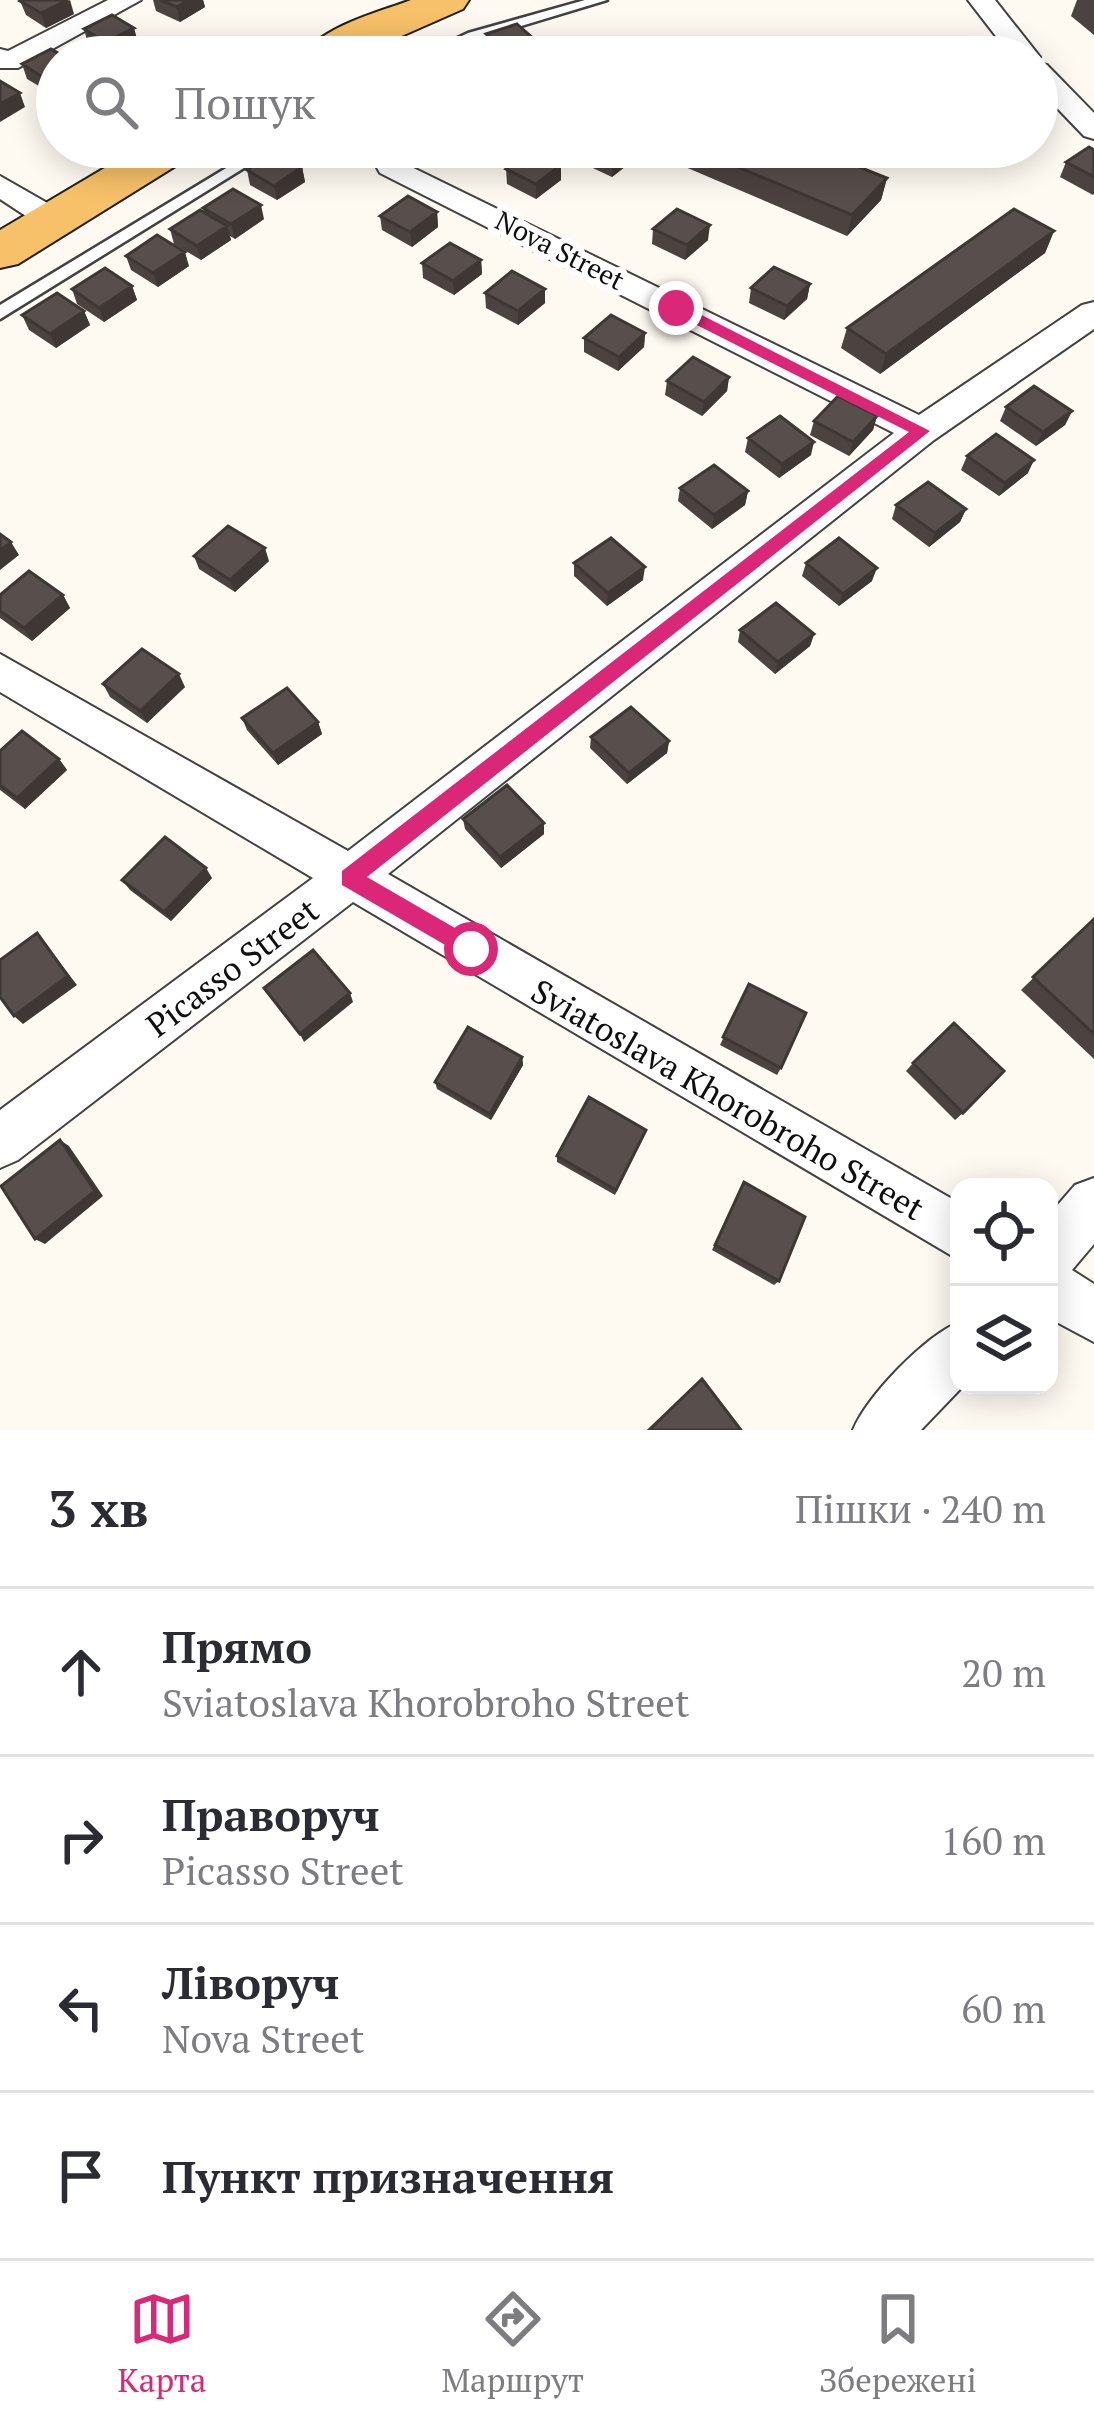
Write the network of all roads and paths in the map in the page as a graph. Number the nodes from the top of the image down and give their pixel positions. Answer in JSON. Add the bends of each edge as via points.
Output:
{"nodes":[{"id":1,"x":128,"y":0,"type":"edge"},
{"id":2,"x":600,"y":0,"type":"edge"},
{"id":3,"x":980,"y":0,"type":"edge"},
{"id":4,"x":440,"y":3,"type":"edge"},
{"id":5,"x":58,"y":36,"type":"edge"},
{"id":6,"x":358,"y":36,"type":"edge"},
{"id":7,"x":473,"y":36,"type":"edge"},
{"id":8,"x":1009,"y":36,"type":"edge"},
{"id":9,"x":36,"y":48,"type":"edge"},
{"id":10,"x":0,"y":57,"type":"edge"},
{"id":11,"x":1058,"y":92,"type":"edge"},
{"id":12,"x":1094,"y":130,"type":"edge"},
{"id":13,"x":138,"y":168,"type":"edge"},
{"id":14,"x":237,"y":168,"type":"edge"},
{"id":15,"x":395,"y":168,"type":"edge"},
{"id":16,"x":0,"y":185,"type":"edge"},
{"id":17,"x":52,"y":219,"type":"junction"},
{"id":18,"x":0,"y":252,"type":"edge"},
{"id":19,"x":0,"y":313,"type":"edge"},
{"id":20,"x":1094,"y":313,"type":"edge"},
{"id":21,"x":921,"y":431,"type":"junction"},
{"id":22,"x":0,"y":671,"type":"edge"},
{"id":23,"x":349,"y":878,"type":"junction"},
{"id":24,"x":0,"y":1142,"type":"edge"},
{"id":25,"x":1094,"y":1204,"type":"edge"},
{"id":26,"x":950,"y":1228,"type":"edge"},
{"id":27,"x":1058,"y":1245,"type":"edge"},
{"id":28,"x":1058,"y":1293,"type":"edge"},
{"id":29,"x":1094,"y":1315,"type":"edge"},
{"id":30,"x":950,"y":1359,"type":"edge"},
{"id":31,"x":882,"y":1430,"type":"edge"}],
"edges":[{"from":1,"to":5,"type":"street"},
{"from":2,"to":7,"type":"lane"},
{"from":3,"to":8,"type":"street"},
{"from":4,"to":6,"type":"main road"},
{"from":9,"to":10,"type":"street","via":[[8,62]]},
{"from":11,"to":12,"type":"street"},
{"from":13,"to":17,"type":"main road"},
{"from":14,"to":19,"type":"lane"},
{"from":15,"to":21,"type":"street","name":"Nova Street"},
{"from":16,"to":17,"type":"street"},
{"from":17,"to":18,"type":"main road"},
{"from":20,"to":21,"type":"street","name":"Picasso Street"},
{"from":21,"to":23,"type":"street","name":"Picasso Street"},
{"from":22,"to":23,"type":"street","name":"Sviatoslava Khorobroho Street"},
{"from":23,"to":24,"type":"street","name":"Picasso Street"},
{"from":23,"to":26,"type":"street","name":"Sviatoslava Khorobroho Street"},
{"from":25,"to":27,"type":"street"},
{"from":28,"to":29,"type":"street"},
{"from":30,"to":31,"type":"street"}]}
